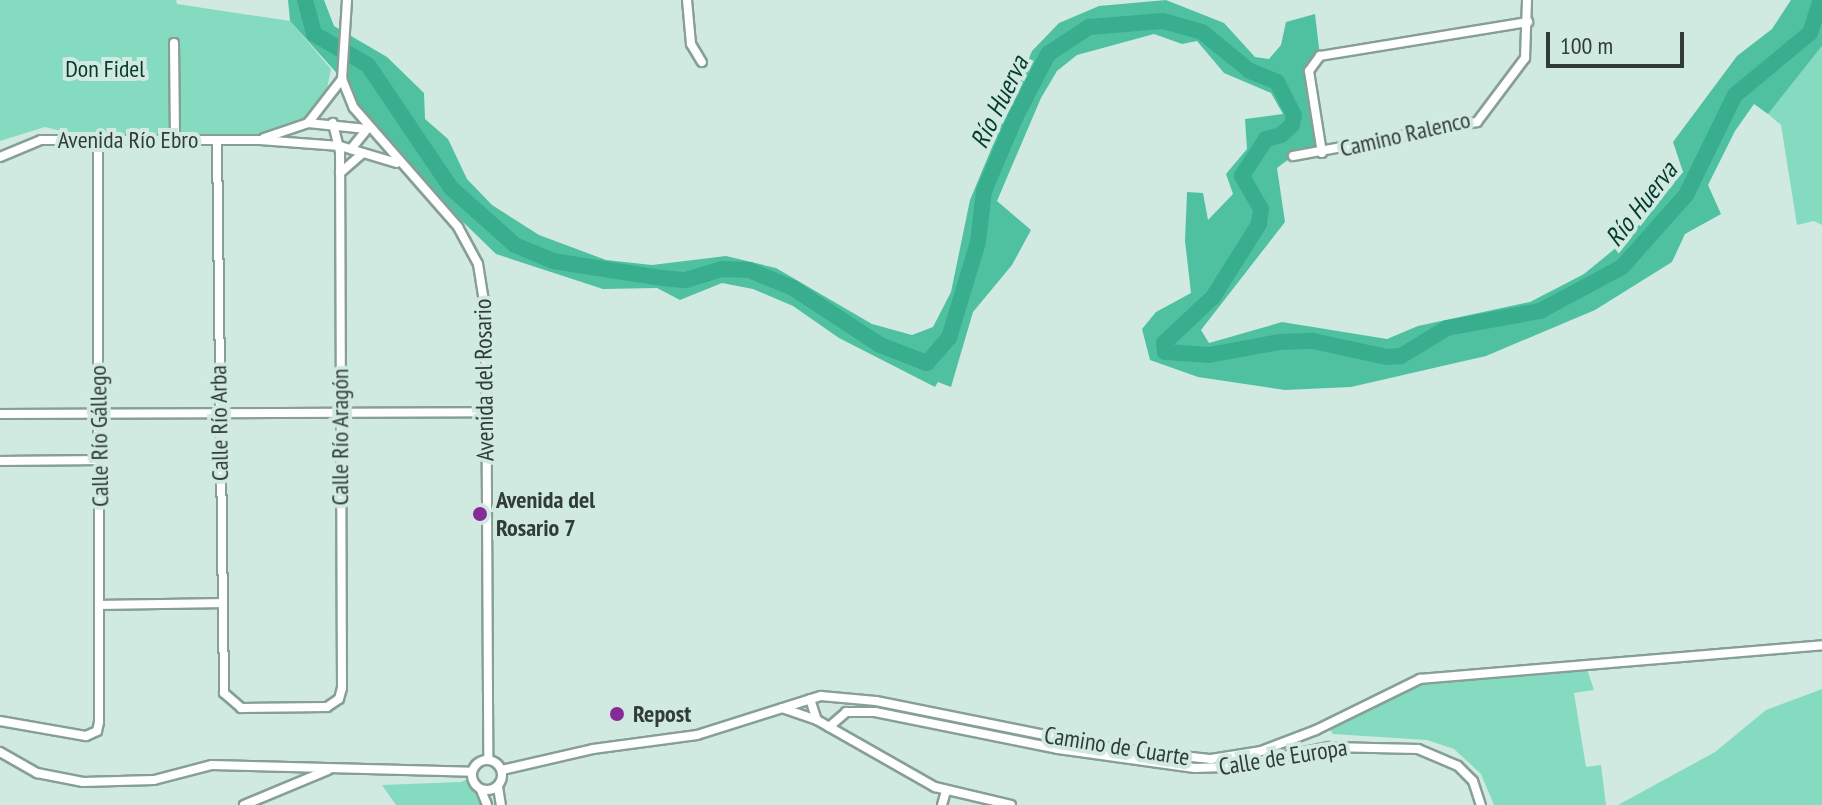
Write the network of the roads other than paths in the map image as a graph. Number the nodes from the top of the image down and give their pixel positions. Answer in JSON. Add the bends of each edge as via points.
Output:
{"nodes":[{"id":1,"x":347,"y":0,"type":"edge"},
{"id":2,"x":687,"y":0,"type":"edge"},
{"id":3,"x":1527,"y":0,"type":"edge"},
{"id":4,"x":1528,"y":22,"type":"junction"},
{"id":5,"x":174,"y":43,"type":"dead end"},
{"id":6,"x":702,"y":62,"type":"dead end"},
{"id":7,"x":342,"y":79,"type":"junction"},
{"id":8,"x":308,"y":123,"type":"junction"},
{"id":9,"x":333,"y":123,"type":"junction"},
{"id":10,"x":367,"y":129,"type":"junction"},
{"id":11,"x":98,"y":140,"type":"junction"},
{"id":12,"x":260,"y":140,"type":"junction"},
{"id":13,"x":175,"y":141,"type":"junction"},
{"id":14,"x":217,"y":141,"type":"junction"},
{"id":15,"x":340,"y":146,"type":"junction"},
{"id":16,"x":351,"y":149,"type":"junction"},
{"id":17,"x":363,"y":153,"type":"junction"},
{"id":18,"x":1322,"y":153,"type":"junction"},
{"id":19,"x":1293,"y":156,"type":"dead end"},
{"id":20,"x":0,"y":157,"type":"edge"},
{"id":21,"x":397,"y":164,"type":"junction"},
{"id":22,"x":340,"y":173,"type":"junction"},
{"id":23,"x":485,"y":412,"type":"junction"},
{"id":24,"x":98,"y":413,"type":"junction"},
{"id":25,"x":0,"y":414,"type":"edge"},
{"id":26,"x":340,"y":414,"type":"junction"},
{"id":27,"x":218,"y":415,"type":"junction"},
{"id":28,"x":100,"y":460,"type":"junction"},
{"id":29,"x":0,"y":461,"type":"edge"},
{"id":30,"x":223,"y":603,"type":"junction"},
{"id":31,"x":100,"y":605,"type":"junction"},
{"id":32,"x":1822,"y":645,"type":"edge"},
{"id":33,"x":805,"y":700,"type":"junction"},
{"id":34,"x":230,"y":703,"type":"joint"},
{"id":35,"x":781,"y":708,"type":"junction"},
{"id":36,"x":805,"y":716,"type":"junction"},
{"id":37,"x":817,"y":720,"type":"junction"},
{"id":38,"x":0,"y":721,"type":"edge"},
{"id":39,"x":829,"y":727,"type":"junction"},
{"id":40,"x":0,"y":752,"type":"edge"},
{"id":41,"x":488,"y":760,"type":"junction"},
{"id":42,"x":332,"y":768,"type":"junction"},
{"id":43,"x":285,"y":769,"type":"junction"},
{"id":44,"x":502,"y":770,"type":"junction"},
{"id":45,"x":472,"y":772,"type":"junction"},
{"id":46,"x":498,"y":787,"type":"junction"},
{"id":47,"x":288,"y":788,"type":"junction"},
{"id":48,"x":481,"y":790,"type":"junction"},
{"id":49,"x":946,"y":791,"type":"junction"},
{"id":50,"x":244,"y":805,"type":"edge"},
{"id":51,"x":487,"y":805,"type":"edge"},
{"id":52,"x":501,"y":805,"type":"edge"},
{"id":53,"x":942,"y":805,"type":"edge"},
{"id":54,"x":1011,"y":805,"type":"edge"},
{"id":55,"x":1481,"y":805,"type":"edge"}],
"edges":[{"from":1,"to":7,"type":"street","name":"Avenida del Rosario"},
{"from":2,"to":6,"type":"street","via":[[691,44]]},
{"from":3,"to":4,"type":"street","name":"Camino Ralenco"},
{"from":4,"to":18,"type":"street","name":"Camino Ralenco","via":[[1525,58],[1477,122]]},
{"from":4,"to":18,"type":"street","via":[[1320,56],[1309,71]]},
{"from":5,"to":13,"type":"street"},
{"from":7,"to":8,"type":"street"},
{"from":7,"to":10,"type":"street","name":"Avenida del Rosario"},
{"from":8,"to":9,"type":"street","name":"Avenida Río Ebro"},
{"from":8,"to":12,"type":"street","name":"Avenida Río Ebro"},
{"from":9,"to":10,"type":"street","name":"Avenida Río Ebro"},
{"from":9,"to":15,"type":"street","name":"Calle Río Aragón"},
{"from":10,"to":16,"type":"street"},
{"from":10,"to":21,"type":"street","name":"Avenida del Rosario"},
{"from":11,"to":13,"type":"street","name":"Avenida Río Ebro"},
{"from":11,"to":20,"type":"street","name":"Avenida Río Ebro","via":[[41,140]]},
{"from":11,"to":24,"type":"street","name":"Calle Río Gállego"},
{"from":12,"to":14,"type":"street","name":"Avenida Río Ebro"},
{"from":12,"to":15,"type":"street","name":"Avenida Río Ebro"},
{"from":13,"to":14,"type":"street","name":"Avenida Río Ebro"},
{"from":14,"to":27,"type":"street","name":"Calle Río Arba"},
{"from":15,"to":16,"type":"street","name":"Avenida Río Ebro"},
{"from":15,"to":22,"type":"street","name":"Calle Río Aragón"},
{"from":16,"to":17,"type":"street","name":"Avenida Río Ebro"},
{"from":17,"to":21,"type":"street","name":"Avenida Río Ebro"},
{"from":17,"to":22,"type":"street"},
{"from":18,"to":19,"type":"street","name":"Camino Ralenco"},
{"from":21,"to":23,"type":"street","name":"Avenida del Rosario","via":[[458,227],[478,264],[486,314]]},
{"from":22,"to":26,"type":"street","name":"Calle Río Aragón"},
{"from":23,"to":26,"type":"street"},
{"from":23,"to":41,"type":"street","name":"Avenida del Rosario"},
{"from":24,"to":25,"type":"street"},
{"from":24,"to":27,"type":"street"},
{"from":24,"to":28,"type":"street","name":"Calle Río Gállego"},
{"from":26,"to":27,"type":"street"},
{"from":26,"to":34,"type":"street","name":"Calle Río Aragón","via":[[339,699],[327,707]]},
{"from":27,"to":30,"type":"street","name":"Calle Río Arba"},
{"from":28,"to":29,"type":"street"},
{"from":28,"to":31,"type":"street","name":"Calle Río Gállego"},
{"from":30,"to":31,"type":"street"},
{"from":30,"to":34,"type":"street","name":"Calle Río Arba","via":[[224,690]]},
{"from":31,"to":38,"type":"street","name":"Calle Río Gállego","via":[[97,731],[86,736]]},
{"from":32,"to":33,"type":"street","name":"Camino de Cuarte","via":[[1420,679],[1261,751],[1211,759],[1109,748],[876,701]]},
{"from":33,"to":35,"type":"street","name":"Camino de Cuarte"},
{"from":33,"to":36,"type":"street"},
{"from":33,"to":37,"type":"street"},
{"from":35,"to":36,"type":"street"},
{"from":35,"to":44,"type":"street","name":"Camino de Cuarte","via":[[697,735],[593,749]]},
{"from":36,"to":37,"type":"street"},
{"from":37,"to":39,"type":"street"},
{"from":39,"to":49,"type":"street"},
{"from":39,"to":55,"type":"street","name":"Calle de Europa","via":[[846,712],[875,712],[1073,751],[1195,768],[1232,767],[1329,747],[1418,749],[1458,766],[1473,781]]},
{"from":40,"to":43,"type":"street","via":[[37,773],[83,782],[154,780],[212,765]]},
{"from":41,"to":44,"type":"street"},
{"from":41,"to":45,"type":"street"},
{"from":42,"to":43,"type":"street"},
{"from":42,"to":45,"type":"street"},
{"from":42,"to":47,"type":"street"},
{"from":43,"to":47,"type":"street"},
{"from":44,"to":46,"type":"street"},
{"from":45,"to":48,"type":"street"},
{"from":46,"to":48,"type":"street"},
{"from":46,"to":52,"type":"street"},
{"from":47,"to":50,"type":"street"},
{"from":48,"to":51,"type":"street"},
{"from":49,"to":53,"type":"street"},
{"from":49,"to":54,"type":"street"}]}
